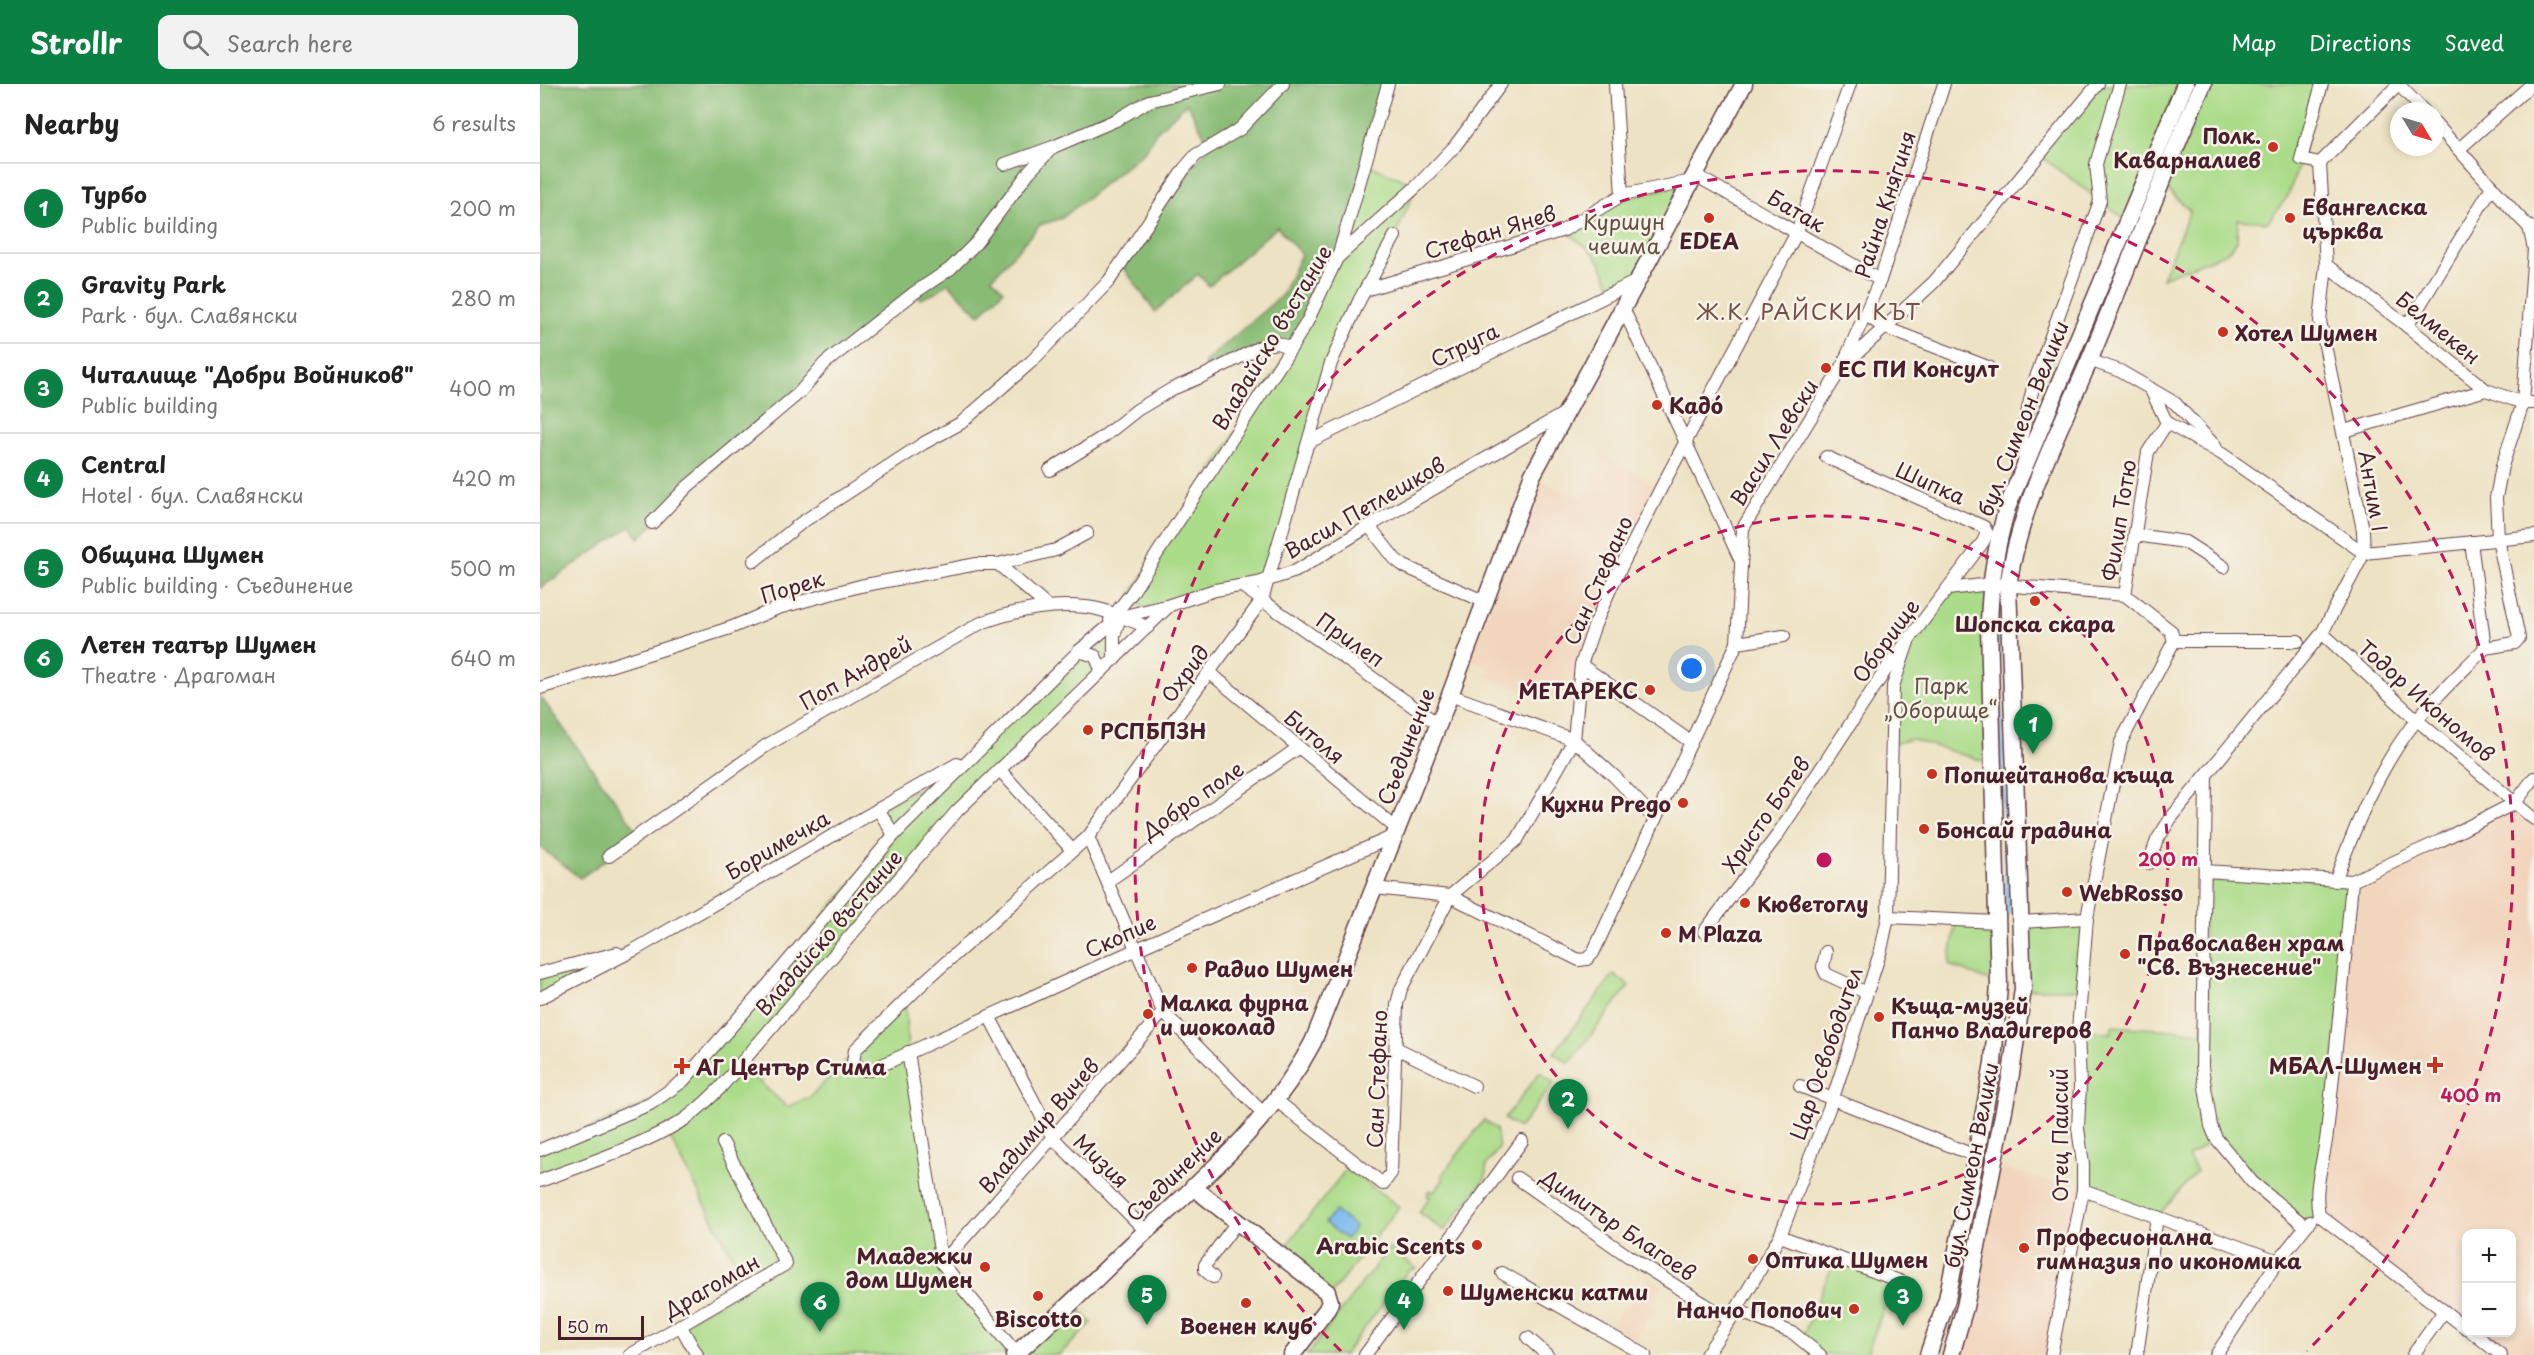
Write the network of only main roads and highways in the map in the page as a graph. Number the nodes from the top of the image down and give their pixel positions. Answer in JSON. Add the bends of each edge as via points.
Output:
{"nodes":[{"id":1,"x":1744,"y":84,"type":"edge"},
{"id":2,"x":2185,"y":84,"type":"edge"},
{"id":3,"x":2203,"y":84,"type":"edge"},
{"id":4,"x":1193,"y":1188,"type":"junction"},
{"id":5,"x":1015,"y":1354,"type":"edge"},
{"id":6,"x":1292,"y":1355,"type":"edge"},
{"id":7,"x":1928,"y":1355,"type":"edge"},
{"id":8,"x":1951,"y":1355,"type":"edge"}],
"edges":[{"from":1,"to":4,"type":"main road","name":"Съединение","via":[[1532,476],[1313,1042],[1277,1101]]},
{"from":2,"to":7,"type":"main road","name":"бул. Симеон Велики","via":[[2007,508],[1997,544],[1990,584],[1989,627],[1999,985],[1993,1063],[1947,1299]]},
{"from":3,"to":8,"type":"main road","name":"бул. Симеон Велики","via":[[2048,454],[2014,550],[2008,586],[2023,989],[2011,1074],[1965,1307]]},
{"from":4,"to":5,"type":"main road","name":"Съединение"},
{"from":4,"to":6,"type":"main road","via":[[1323,1288],[1329,1297],[1327,1309]]}]}
